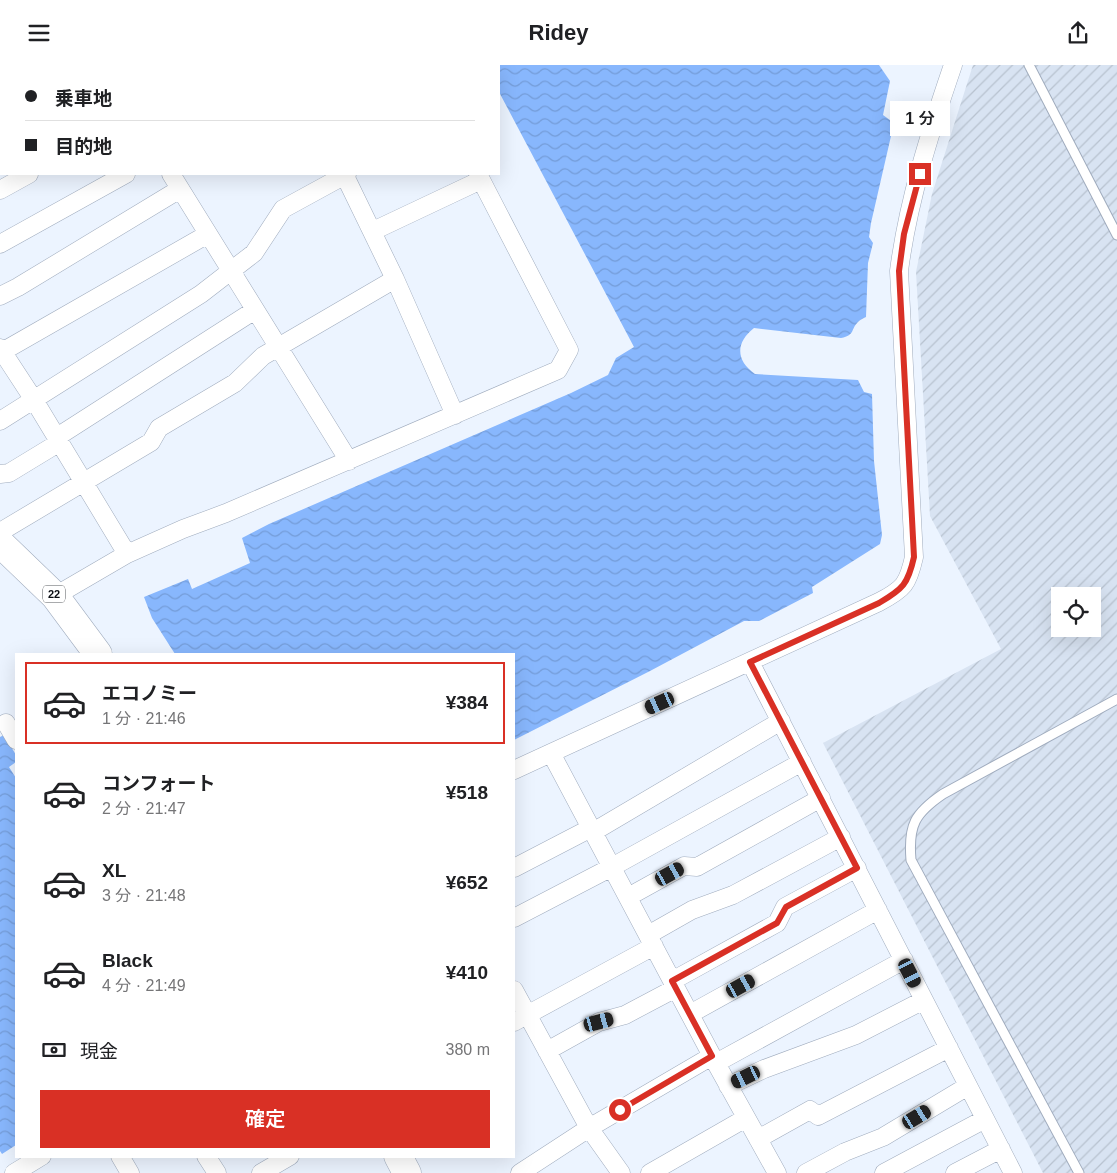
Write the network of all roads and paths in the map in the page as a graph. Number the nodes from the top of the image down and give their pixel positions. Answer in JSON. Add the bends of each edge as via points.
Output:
{"nodes":[{"id":1,"x":953,"y":65,"type":"edge"},
{"id":2,"x":1029,"y":65,"type":"edge"},
{"id":3,"x":27,"y":175,"type":"edge"},
{"id":4,"x":124,"y":175,"type":"edge"},
{"id":5,"x":172,"y":175,"type":"edge"},
{"id":6,"x":343,"y":175,"type":"edge"},
{"id":7,"x":345,"y":175,"type":"edge"},
{"id":8,"x":479,"y":177,"type":"edge"},
{"id":9,"x":180,"y":189,"type":"junction"},
{"id":10,"x":0,"y":190,"type":"edge"},
{"id":11,"x":373,"y":231,"type":"junction"},
{"id":12,"x":208,"y":234,"type":"junction"},
{"id":13,"x":1117,"y":235,"type":"edge"},
{"id":14,"x":0,"y":244,"type":"edge"},
{"id":15,"x":231,"y":271,"type":"junction"},
{"id":16,"x":396,"y":279,"type":"junction"},
{"id":17,"x":0,"y":297,"type":"edge"},
{"id":18,"x":255,"y":310,"type":"junction"},
{"id":19,"x":278,"y":347,"type":"junction"},
{"id":20,"x":1,"y":351,"type":"edge"},
{"id":21,"x":34,"y":400,"type":"junction"},
{"id":22,"x":455,"y":415,"type":"junction"},
{"id":23,"x":0,"y":421,"type":"edge"},
{"id":24,"x":58,"y":439,"type":"junction"},
{"id":25,"x":349,"y":461,"type":"junction"},
{"id":26,"x":0,"y":474,"type":"edge"},
{"id":27,"x":84,"y":482,"type":"junction"},
{"id":28,"x":0,"y":532,"type":"edge"},
{"id":29,"x":0,"y":543,"type":"edge"},
{"id":30,"x":127,"y":554,"type":"junction"},
{"id":31,"x":56,"y":596,"type":"junction"},
{"id":32,"x":97,"y":653,"type":"edge"},
{"id":33,"x":750,"y":662,"type":"junction"},
{"id":34,"x":1117,"y":699,"type":"edge"},
{"id":35,"x":781,"y":721,"type":"junction"},
{"id":36,"x":7,"y":723,"type":"edge"},
{"id":37,"x":15,"y":738,"type":"edge"},
{"id":38,"x":552,"y":753,"type":"junction"},
{"id":39,"x":802,"y":762,"type":"junction"},
{"id":40,"x":515,"y":770,"type":"edge"},
{"id":41,"x":821,"y":798,"type":"junction"},
{"id":42,"x":592,"y":830,"type":"junction"},
{"id":43,"x":841,"y":837,"type":"junction"},
{"id":44,"x":612,"y":867,"type":"junction"},
{"id":45,"x":515,"y":868,"type":"edge"},
{"id":46,"x":857,"y":868,"type":"junction"},
{"id":47,"x":628,"y":897,"type":"junction"},
{"id":48,"x":878,"y":910,"type":"junction"},
{"id":49,"x":515,"y":917,"type":"edge"},
{"id":50,"x":651,"y":940,"type":"junction"},
{"id":51,"x":904,"y":960,"type":"junction"},
{"id":52,"x":674,"y":985,"type":"junction"},
{"id":53,"x":515,"y":995,"type":"edge"},
{"id":54,"x":924,"y":1000,"type":"junction"},
{"id":55,"x":690,"y":1014,"type":"junction"},
{"id":56,"x":520,"y":1018,"type":"edge"},
{"id":57,"x":949,"y":1048,"type":"junction"},
{"id":58,"x":547,"y":1051,"type":"junction"},
{"id":59,"x":714,"y":1059,"type":"junction"},
{"id":60,"x":728,"y":1086,"type":"junction"},
{"id":61,"x":968,"y":1086,"type":"junction"},
{"id":62,"x":746,"y":1118,"type":"junction"},
{"id":63,"x":985,"y":1119,"type":"junction"},
{"id":64,"x":589,"y":1128,"type":"junction"},
{"id":65,"x":758,"y":1139,"type":"junction"},
{"id":66,"x":1001,"y":1149,"type":"junction"},
{"id":67,"x":39,"y":1158,"type":"edge"},
{"id":68,"x":121,"y":1158,"type":"edge"},
{"id":69,"x":207,"y":1158,"type":"edge"},
{"id":70,"x":286,"y":1158,"type":"edge"},
{"id":71,"x":399,"y":1158,"type":"edge"},
{"id":72,"x":776,"y":1172,"type":"edge"},
{"id":73,"x":14,"y":1173,"type":"edge"},
{"id":74,"x":130,"y":1173,"type":"edge"},
{"id":75,"x":217,"y":1173,"type":"edge"},
{"id":76,"x":260,"y":1173,"type":"edge"},
{"id":77,"x":407,"y":1173,"type":"edge"},
{"id":78,"x":520,"y":1173,"type":"edge"},
{"id":79,"x":621,"y":1173,"type":"edge"},
{"id":80,"x":650,"y":1173,"type":"edge"},
{"id":81,"x":806,"y":1173,"type":"edge"},
{"id":82,"x":884,"y":1173,"type":"edge"},
{"id":83,"x":955,"y":1173,"type":"edge"},
{"id":84,"x":1013,"y":1173,"type":"edge"},
{"id":85,"x":1079,"y":1173,"type":"edge"}],
"edges":[{"from":1,"to":33,"type":"street","via":[[910,209],[899,271],[914,557],[910,577],[898,593]]},
{"from":2,"to":13,"type":"lane"},
{"from":3,"to":10,"type":"street"},
{"from":4,"to":14,"type":"street"},
{"from":5,"to":9,"type":"street"},
{"from":6,"to":15,"type":"street","via":[[283,209],[254,253]]},
{"from":7,"to":11,"type":"street"},
{"from":8,"to":11,"type":"street"},
{"from":8,"to":22,"type":"street","via":[[568,349],[558,370]]},
{"from":9,"to":12,"type":"street"},
{"from":9,"to":17,"type":"street"},
{"from":11,"to":16,"type":"street"},
{"from":12,"to":15,"type":"street"},
{"from":12,"to":20,"type":"street"},
{"from":15,"to":18,"type":"street"},
{"from":15,"to":21,"type":"street","via":[[201,294]]},
{"from":16,"to":19,"type":"street"},
{"from":16,"to":22,"type":"street"},
{"from":18,"to":19,"type":"street"},
{"from":18,"to":24,"type":"street"},
{"from":19,"to":25,"type":"street"},
{"from":19,"to":27,"type":"street","via":[[263,356],[236,383],[159,428],[151,442]]},
{"from":20,"to":21,"type":"street"},
{"from":21,"to":23,"type":"street"},
{"from":21,"to":24,"type":"street"},
{"from":22,"to":25,"type":"street"},
{"from":24,"to":26,"type":"street","via":[[9,473]]},
{"from":24,"to":27,"type":"street"},
{"from":25,"to":30,"type":"street"},
{"from":27,"to":28,"type":"street"},
{"from":27,"to":30,"type":"street"},
{"from":29,"to":31,"type":"main road","number":"22"},
{"from":30,"to":31,"type":"street"},
{"from":31,"to":32,"type":"main road","number":"22"},
{"from":33,"to":35,"type":"street"},
{"from":33,"to":38,"type":"street"},
{"from":34,"to":85,"type":"lane","via":[[926,805],[915,821],[910,842],[911,860]]},
{"from":35,"to":39,"type":"street"},
{"from":35,"to":42,"type":"street"},
{"from":36,"to":37,"type":"street"},
{"from":38,"to":40,"type":"street"},
{"from":38,"to":42,"type":"street"},
{"from":39,"to":41,"type":"street"},
{"from":39,"to":44,"type":"street"},
{"from":41,"to":43,"type":"street"},
{"from":41,"to":47,"type":"street","via":[[697,867],[684,866]]},
{"from":42,"to":44,"type":"street"},
{"from":42,"to":45,"type":"street"},
{"from":43,"to":46,"type":"street"},
{"from":43,"to":50,"type":"street","via":[[733,895],[692,910]]},
{"from":44,"to":47,"type":"street"},
{"from":44,"to":49,"type":"street"},
{"from":46,"to":48,"type":"street"},
{"from":46,"to":52,"type":"street","via":[[786,907],[777,923]]},
{"from":47,"to":50,"type":"street"},
{"from":48,"to":51,"type":"street"},
{"from":48,"to":55,"type":"street"},
{"from":50,"to":52,"type":"street"},
{"from":50,"to":56,"type":"street"},
{"from":51,"to":54,"type":"street"},
{"from":51,"to":59,"type":"street"},
{"from":52,"to":55,"type":"street"},
{"from":52,"to":58,"type":"street","via":[[625,1015],[599,1022]]},
{"from":53,"to":56,"type":"street"},
{"from":54,"to":57,"type":"street"},
{"from":54,"to":60,"type":"street","via":[[856,1035]]},
{"from":55,"to":59,"type":"street"},
{"from":56,"to":58,"type":"street"},
{"from":57,"to":61,"type":"street"},
{"from":57,"to":65,"type":"street","via":[[818,1116],[810,1110]]},
{"from":58,"to":64,"type":"street"},
{"from":59,"to":60,"type":"street"},
{"from":59,"to":64,"type":"street"},
{"from":60,"to":62,"type":"street"},
{"from":61,"to":63,"type":"street"},
{"from":61,"to":81,"type":"street","via":[[883,1137],[845,1152]]},
{"from":62,"to":65,"type":"street"},
{"from":62,"to":80,"type":"street"},
{"from":63,"to":66,"type":"street"},
{"from":63,"to":82,"type":"street"},
{"from":64,"to":78,"type":"street"},
{"from":64,"to":79,"type":"street"},
{"from":65,"to":72,"type":"street"},
{"from":66,"to":83,"type":"street"},
{"from":66,"to":84,"type":"street"},
{"from":67,"to":73,"type":"street"},
{"from":68,"to":74,"type":"street"},
{"from":69,"to":75,"type":"street"},
{"from":70,"to":76,"type":"street"},
{"from":71,"to":77,"type":"main road"}]}
